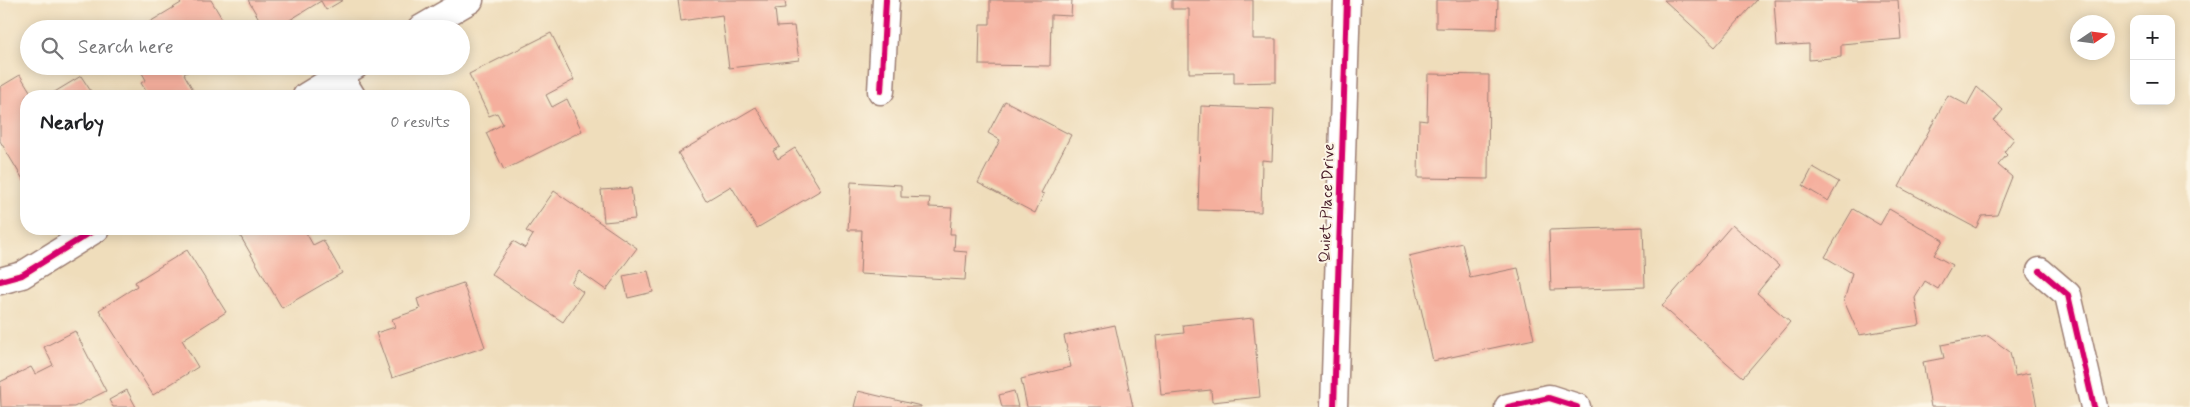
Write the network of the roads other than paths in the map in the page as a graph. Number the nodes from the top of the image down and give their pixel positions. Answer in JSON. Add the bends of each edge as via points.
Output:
{"nodes":[{"id":1,"x":470,"y":0,"type":"edge"},
{"id":2,"x":886,"y":0,"type":"edge"},
{"id":3,"x":1347,"y":0,"type":"edge"},
{"id":4,"x":436,"y":20,"type":"edge"},
{"id":5,"x":349,"y":79,"type":"edge"},
{"id":6,"x":321,"y":90,"type":"edge"},
{"id":7,"x":881,"y":91,"type":"dead end"},
{"id":8,"x":87,"y":235,"type":"edge"},
{"id":9,"x":2040,"y":271,"type":"dead end"},
{"id":10,"x":0,"y":281,"type":"edge"},
{"id":11,"x":1334,"y":407,"type":"edge"},
{"id":12,"x":1508,"y":407,"type":"edge"},
{"id":13,"x":1577,"y":407,"type":"edge"},
{"id":14,"x":2094,"y":407,"type":"edge"}],
"edges":[{"from":1,"to":4,"type":"street"},
{"from":2,"to":7,"type":"street"},
{"from":3,"to":11,"type":"street","name":"Quiet Place Drive"},
{"from":5,"to":6,"type":"street"},
{"from":8,"to":10,"type":"street","via":[[22,276]]},
{"from":9,"to":14,"type":"street","via":[[2068,295]]},
{"from":12,"to":13,"type":"street","via":[[1548,398]]}]}
